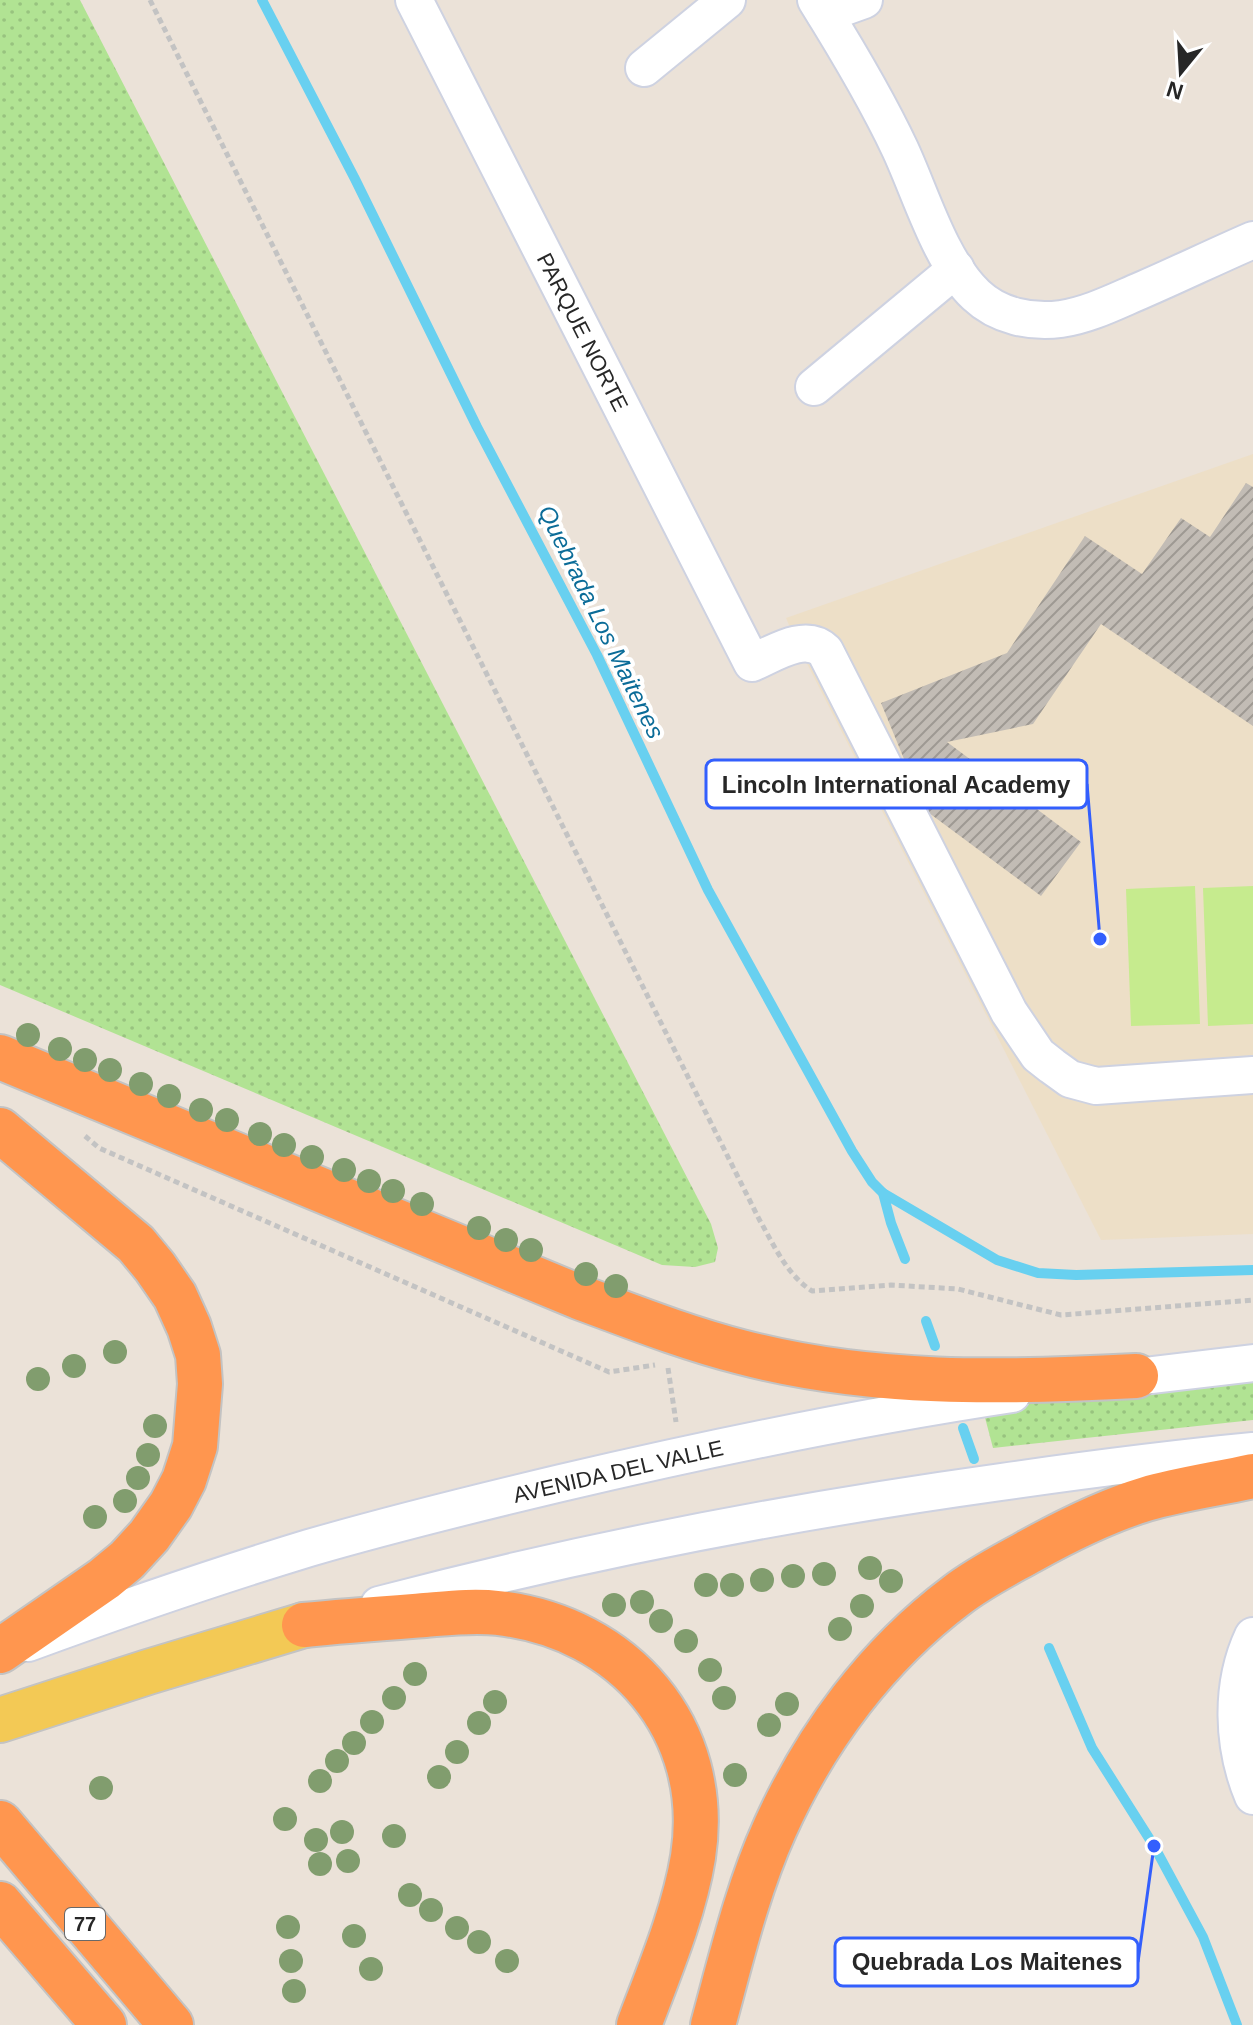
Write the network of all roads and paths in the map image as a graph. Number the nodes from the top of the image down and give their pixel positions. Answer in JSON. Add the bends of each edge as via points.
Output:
{"nodes":[{"id":1,"x":150,"y":0,"type":"edge"},
{"id":2,"x":414,"y":0,"type":"edge"},
{"id":3,"x":727,"y":0,"type":"edge"},
{"id":4,"x":864,"y":0,"type":"edge"},
{"id":5,"x":821,"y":7,"type":"edge"},
{"id":6,"x":644,"y":68,"type":"dead end"},
{"id":7,"x":1253,"y":240,"type":"edge"},
{"id":8,"x":956,"y":269,"type":"junction"},
{"id":9,"x":814,"y":387,"type":"dead end"},
{"id":10,"x":0,"y":1057,"type":"edge"},
{"id":11,"x":1253,"y":1075,"type":"edge"},
{"id":12,"x":0,"y":1130,"type":"edge"},
{"id":13,"x":80,"y":1132,"type":"dead end"},
{"id":14,"x":1253,"y":1300,"type":"edge"},
{"id":15,"x":1253,"y":1363,"type":"edge"},
{"id":16,"x":1136,"y":1376,"type":"junction"},
{"id":17,"x":677,"y":1427,"type":"dead end"},
{"id":18,"x":1253,"y":1451,"type":"edge"},
{"id":19,"x":1253,"y":1476,"type":"edge"},
{"id":20,"x":304,"y":1625,"type":"junction"},
{"id":21,"x":1253,"y":1636,"type":"edge"},
{"id":22,"x":0,"y":1652,"type":"edge"},
{"id":23,"x":0,"y":1720,"type":"edge"},
{"id":24,"x":1253,"y":1796,"type":"edge"},
{"id":25,"x":0,"y":1823,"type":"edge"},
{"id":26,"x":0,"y":1904,"type":"edge"},
{"id":27,"x":59,"y":1973,"type":"junction"},
{"id":28,"x":83,"y":2025,"type":"edge"},
{"id":29,"x":104,"y":2025,"type":"edge"},
{"id":30,"x":171,"y":2025,"type":"edge"},
{"id":31,"x":639,"y":2025,"type":"edge"},
{"id":32,"x":713,"y":2025,"type":"edge"}],
"edges":[{"from":1,"to":14,"type":"path","via":[[789,1270],[812,1291],[891,1285],[958,1289],[1061,1315]]},
{"from":2,"to":11,"type":"street","name":"PARQUE NORTE","via":[[752,663],[797,644],[814,644],[825,651],[1009,1012],[1038,1055],[1070,1079],[1096,1086]]},
{"from":3,"to":6,"type":"street"},
{"from":4,"to":5,"type":"street"},
{"from":5,"to":8,"type":"street","via":[[873,96]]},
{"from":7,"to":8,"type":"street","via":[[1123,298],[1061,319],[1004,313],[976,295]]},
{"from":8,"to":9,"type":"street"},
{"from":10,"to":16,"type":"highway","via":[[579,1297],[743,1353],[856,1374],[917,1379]]},
{"from":12,"to":22,"type":"highway","via":[[136,1244],[155,1267],[189,1327],[200,1384],[188,1469],[149,1536],[104,1579]]},
{"from":13,"to":17,"type":"path","via":[[99,1148],[609,1372],[668,1364]]},
{"from":15,"to":16,"type":"street","name":"AVENIDA DEL VALLE"},
{"from":16,"to":22,"type":"street","name":"AVENIDA DEL VALLE","via":[[827,1425],[453,1509],[310,1548]]},
{"from":18,"to":20,"type":"street","via":[[937,1491],[740,1524],[491,1577]]},
{"from":19,"to":32,"type":"highway","via":[[1144,1500],[1044,1543],[958,1594],[889,1656],[839,1716],[775,1829]]},
{"from":20,"to":23,"type":"main road"},
{"from":20,"to":31,"type":"highway","via":[[468,1612],[526,1617],[579,1635],[649,1689],[685,1751],[696,1814],[688,1884]]},
{"from":21,"to":24,"type":"street","via":[[1238,1686],[1236,1715]]},
{"from":25,"to":30,"type":"highway","number":"77"},
{"from":26,"to":27,"type":"highway","number":"77"},
{"from":27,"to":28,"type":"highway"},
{"from":27,"to":29,"type":"highway","number":"77"}]}
